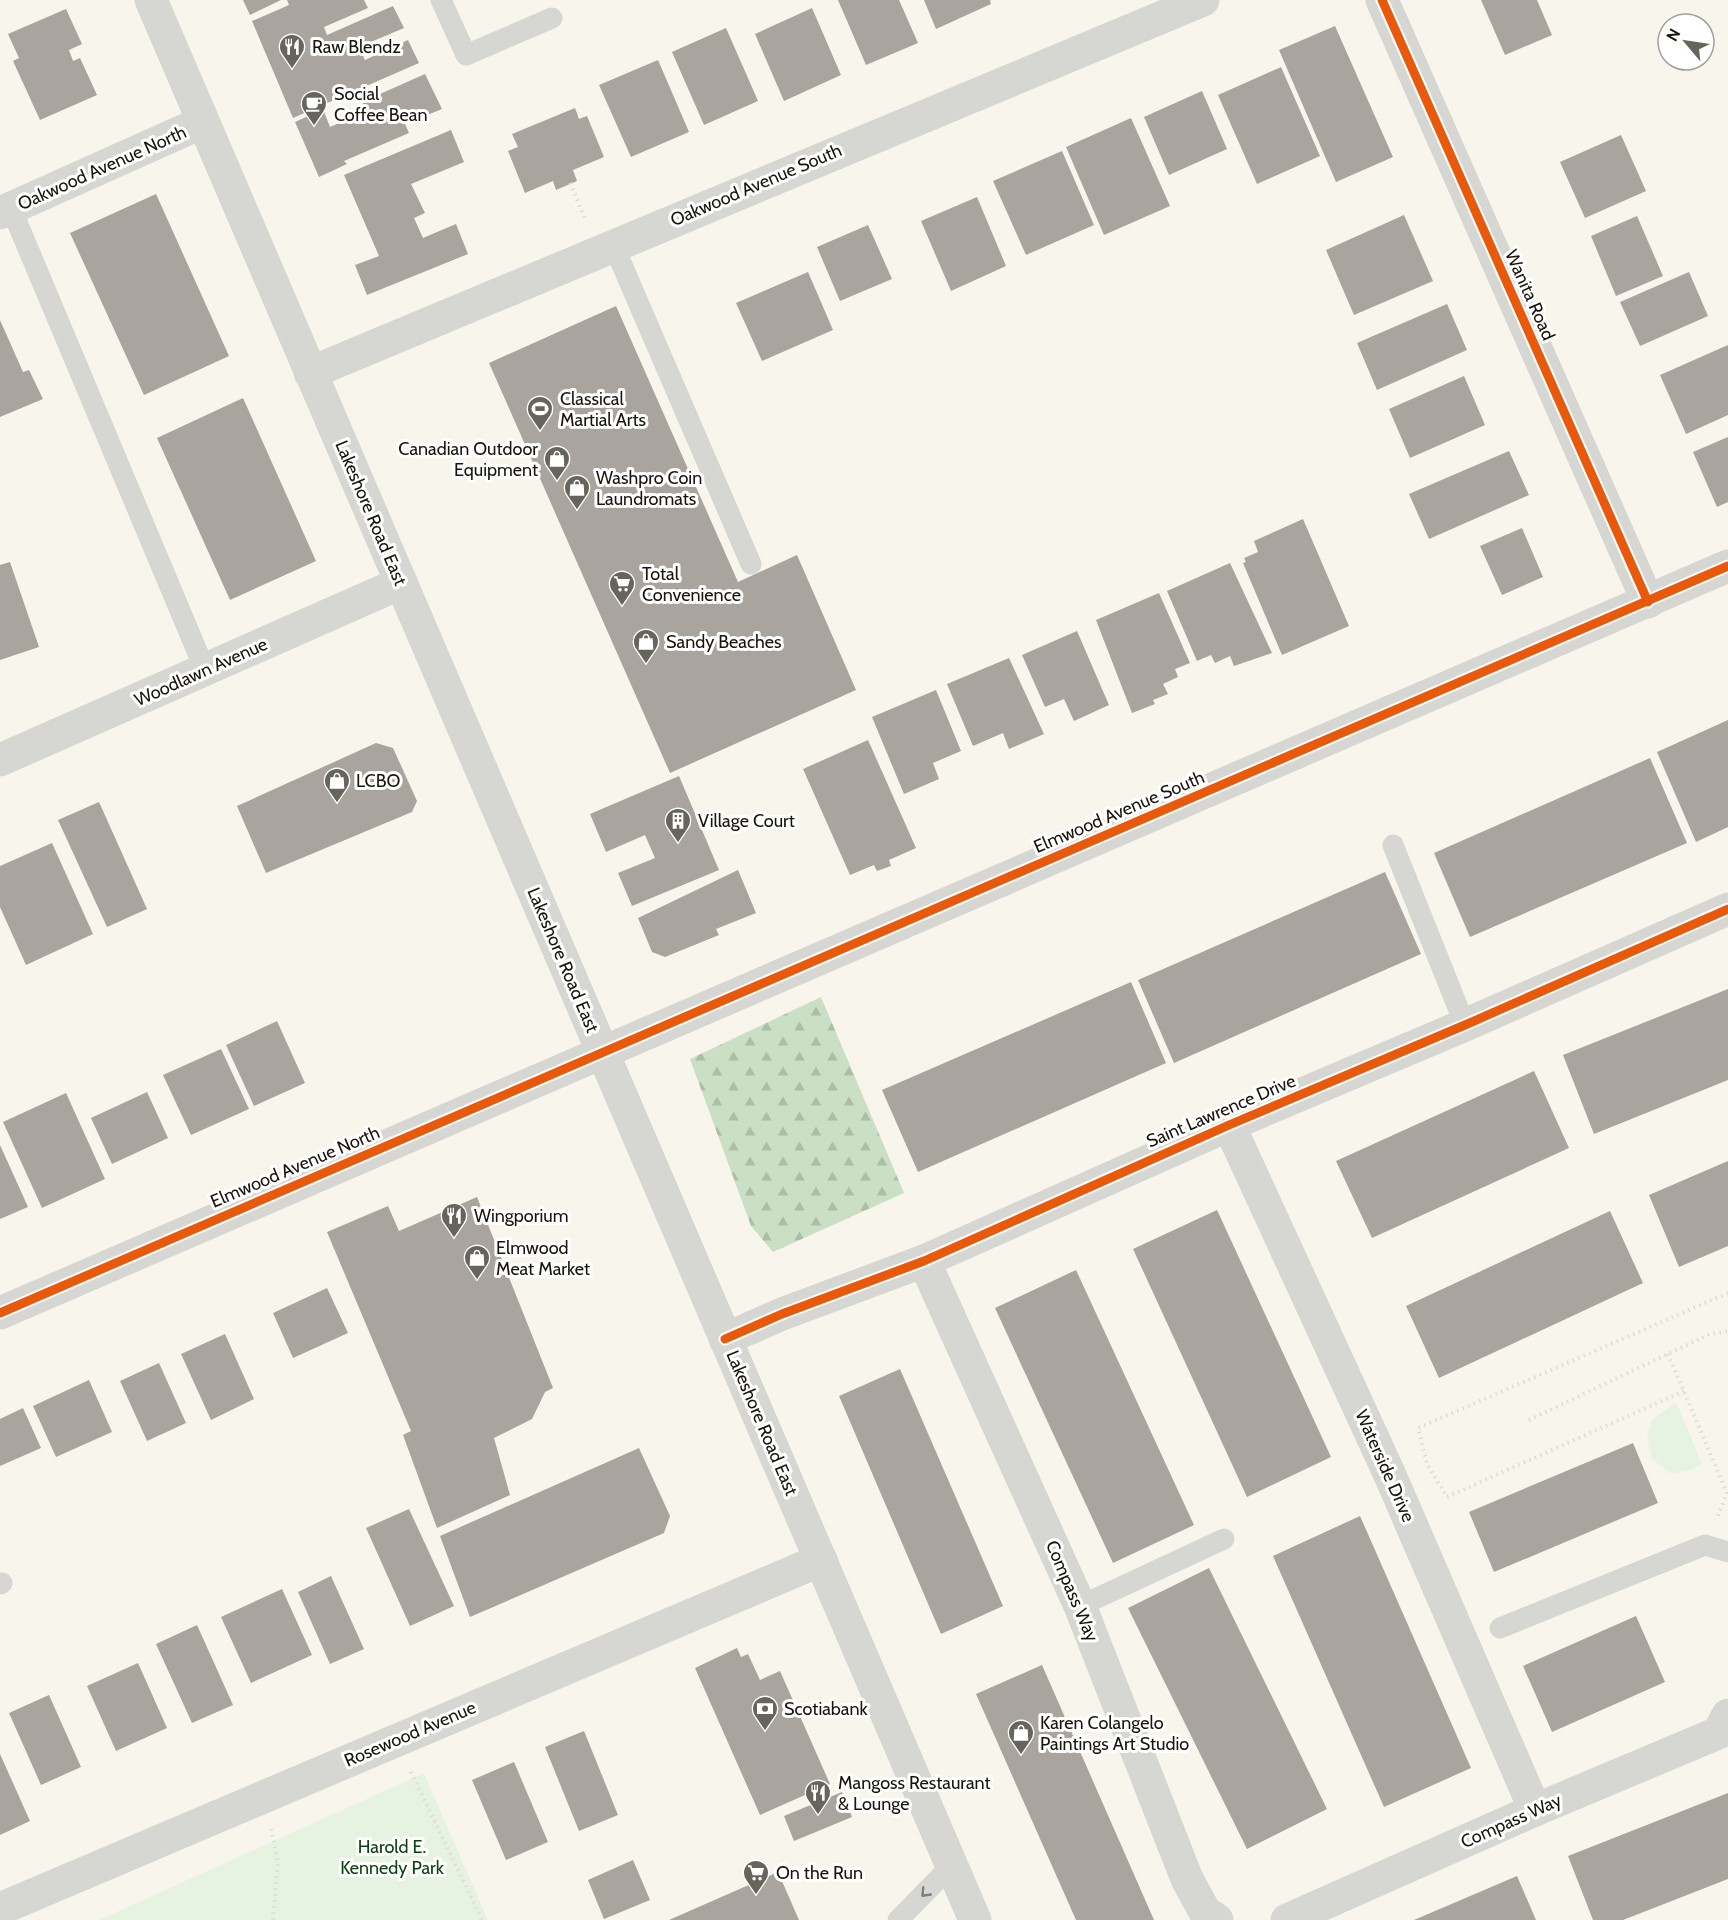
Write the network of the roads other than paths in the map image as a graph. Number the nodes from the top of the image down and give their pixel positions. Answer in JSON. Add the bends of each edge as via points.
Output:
{"nodes":[{"id":1,"x":150,"y":0,"type":"edge"},
{"id":2,"x":441,"y":0,"type":"edge"},
{"id":3,"x":1203,"y":0,"type":"edge"},
{"id":4,"x":1382,"y":0,"type":"edge"},
{"id":5,"x":552,"y":18,"type":"dead end"},
{"id":6,"x":203,"y":122,"type":"junction"},
{"id":7,"x":6,"y":211,"type":"edge"},
{"id":8,"x":606,"y":247,"type":"junction"},
{"id":9,"x":310,"y":373,"type":"junction"},
{"id":10,"x":751,"y":564,"type":"dead end"},
{"id":11,"x":1728,"y":566,"type":"edge"},
{"id":12,"x":401,"y":583,"type":"junction"},
{"id":13,"x":1648,"y":602,"type":"junction"},
{"id":14,"x":205,"y":670,"type":"junction"},
{"id":15,"x":0,"y":760,"type":"edge"},
{"id":16,"x":1393,"y":845,"type":"dead end"},
{"id":17,"x":1728,"y":909,"type":"edge"},
{"id":18,"x":1466,"y":1025,"type":"junction"},
{"id":19,"x":602,"y":1051,"type":"junction"},
{"id":20,"x":1229,"y":1125,"type":"junction"},
{"id":21,"x":924,"y":1261,"type":"junction"},
{"id":22,"x":0,"y":1313,"type":"edge"},
{"id":23,"x":725,"y":1339,"type":"junction"},
{"id":24,"x":1224,"y":1539,"type":"dead end"},
{"id":25,"x":1728,"y":1552,"type":"edge"},
{"id":26,"x":820,"y":1560,"type":"junction"},
{"id":27,"x":1080,"y":1606,"type":"junction"},
{"id":28,"x":1500,"y":1628,"type":"dead end"},
{"id":29,"x":1728,"y":1715,"type":"edge"},
{"id":30,"x":1535,"y":1810,"type":"junction"},
{"id":31,"x":952,"y":1865,"type":"junction"},
{"id":32,"x":0,"y":1909,"type":"edge"},
{"id":33,"x":898,"y":1920,"type":"edge"},
{"id":34,"x":975,"y":1920,"type":"edge"},
{"id":35,"x":1216,"y":1920,"type":"edge"},
{"id":36,"x":1287,"y":1920,"type":"edge"}],
"edges":[{"from":1,"to":6,"type":"street","name":"Lakeshore Road East"},
{"from":2,"to":5,"type":"lane","via":[[466,55]]},
{"from":3,"to":8,"type":"street","name":"Oakwood Avenue South"},
{"from":4,"to":13,"type":"street","name":"Wanita Road"},
{"from":6,"to":7,"type":"street","name":"Oakwood Avenue North"},
{"from":6,"to":9,"type":"street","name":"Lakeshore Road East"},
{"from":7,"to":14,"type":"lane"},
{"from":8,"to":9,"type":"street","name":"Oakwood Avenue South"},
{"from":8,"to":10,"type":"lane"},
{"from":9,"to":12,"type":"street","name":"Lakeshore Road East"},
{"from":11,"to":13,"type":"street","name":"Elmwood Avenue South"},
{"from":12,"to":14,"type":"street","name":"Woodlawn Avenue"},
{"from":12,"to":19,"type":"street","name":"Lakeshore Road East"},
{"from":13,"to":19,"type":"street","name":"Elmwood Avenue South"},
{"from":14,"to":15,"type":"street","name":"Woodlawn Avenue"},
{"from":16,"to":18,"type":"lane"},
{"from":17,"to":18,"type":"street","name":"Saint Lawrence Drive"},
{"from":18,"to":20,"type":"street","name":"Saint Lawrence Drive"},
{"from":19,"to":22,"type":"street","name":"Elmwood Avenue North"},
{"from":19,"to":23,"type":"street","name":"Lakeshore Road East"},
{"from":20,"to":21,"type":"street","name":"Saint Lawrence Drive"},
{"from":20,"to":30,"type":"street","name":"Waterside Drive","via":[[1389,1473]]},
{"from":21,"to":23,"type":"street","name":"Saint Lawrence Drive"},
{"from":21,"to":27,"type":"street","name":"Compass Way"},
{"from":23,"to":26,"type":"street","name":"Lakeshore Road East"},
{"from":24,"to":27,"type":"lane"},
{"from":25,"to":28,"type":"lane","via":[[1706,1545]]},
{"from":26,"to":31,"type":"street","name":"Lakeshore Road East"},
{"from":26,"to":32,"type":"street","name":"Rosewood Avenue"},
{"from":27,"to":35,"type":"street","name":"Compass Way","via":[[1187,1879],[1205,1912]]},
{"from":29,"to":30,"type":"street","name":"Compass Way","via":[[1718,1733]]},
{"from":30,"to":36,"type":"street","name":"Compass Way"},
{"from":31,"to":33,"type":"lane","one_way":true},
{"from":31,"to":34,"type":"street","name":"Lakeshore Road East"}]}
